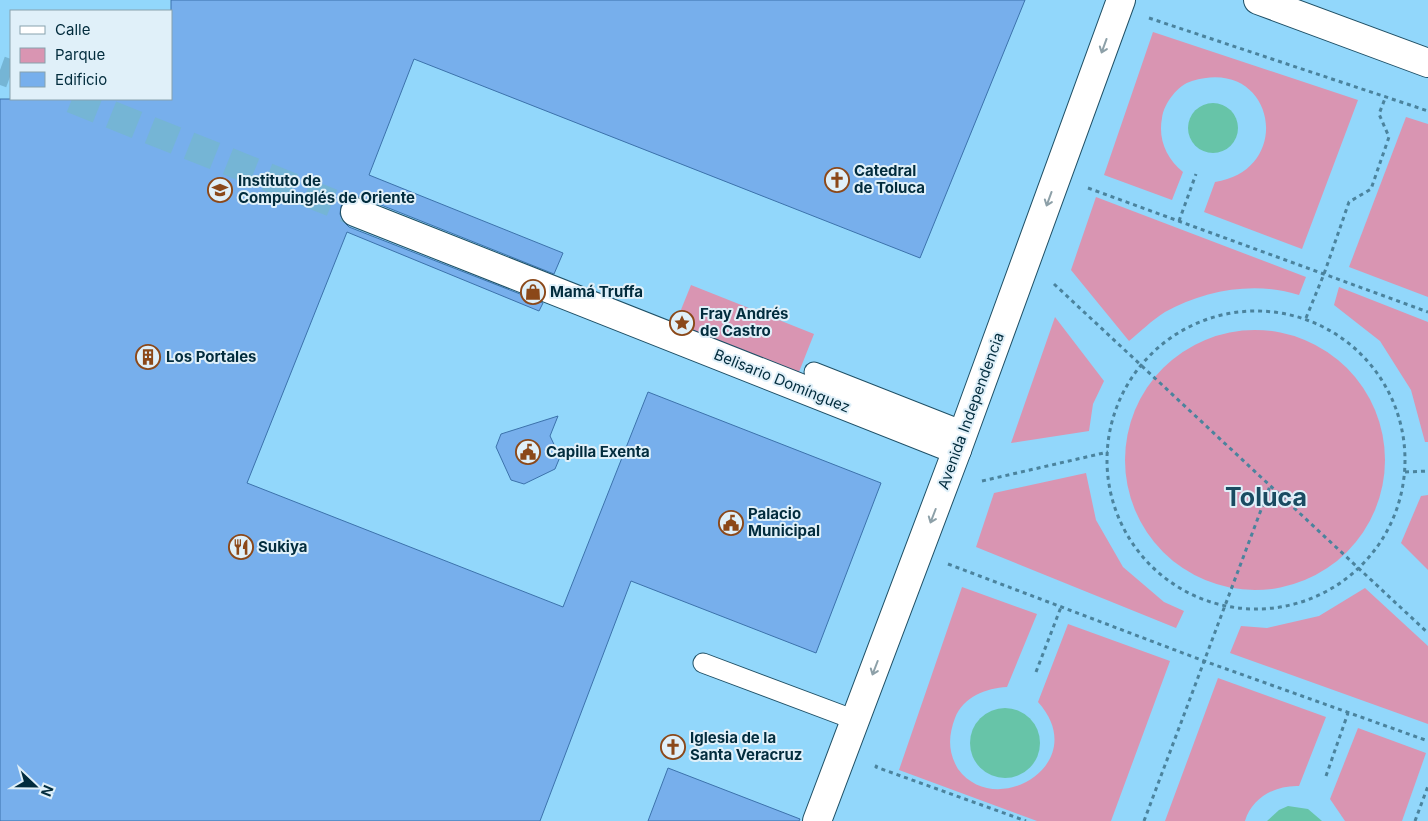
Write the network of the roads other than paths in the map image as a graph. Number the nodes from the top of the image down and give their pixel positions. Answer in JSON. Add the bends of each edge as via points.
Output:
{"nodes":[{"id":1,"x":1120,"y":0,"type":"edge"},
{"id":2,"x":1258,"y":0,"type":"edge"},
{"id":3,"x":1428,"y":63,"type":"edge"},
{"id":4,"x":355,"y":212,"type":"tunnel mouth"},
{"id":5,"x":814,"y":372,"type":"dead end"},
{"id":6,"x":961,"y":440,"type":"junction"},
{"id":7,"x":703,"y":663,"type":"dead end"},
{"id":8,"x":856,"y":720,"type":"junction"},
{"id":9,"x":817,"y":821,"type":"edge"}],
"edges":[{"from":1,"to":6,"type":"main road","name":"Avenida Independencia","one_way":true},
{"from":2,"to":3,"type":"main road"},
{"from":4,"to":6,"type":"main road","name":"Belisario Domínguez"},
{"from":5,"to":6,"type":"lane"},
{"from":6,"to":8,"type":"main road","name":"Avenida Independencia","one_way":true},
{"from":7,"to":8,"type":"lane"},
{"from":8,"to":9,"type":"main road","name":"Avenida Independencia"}]}
